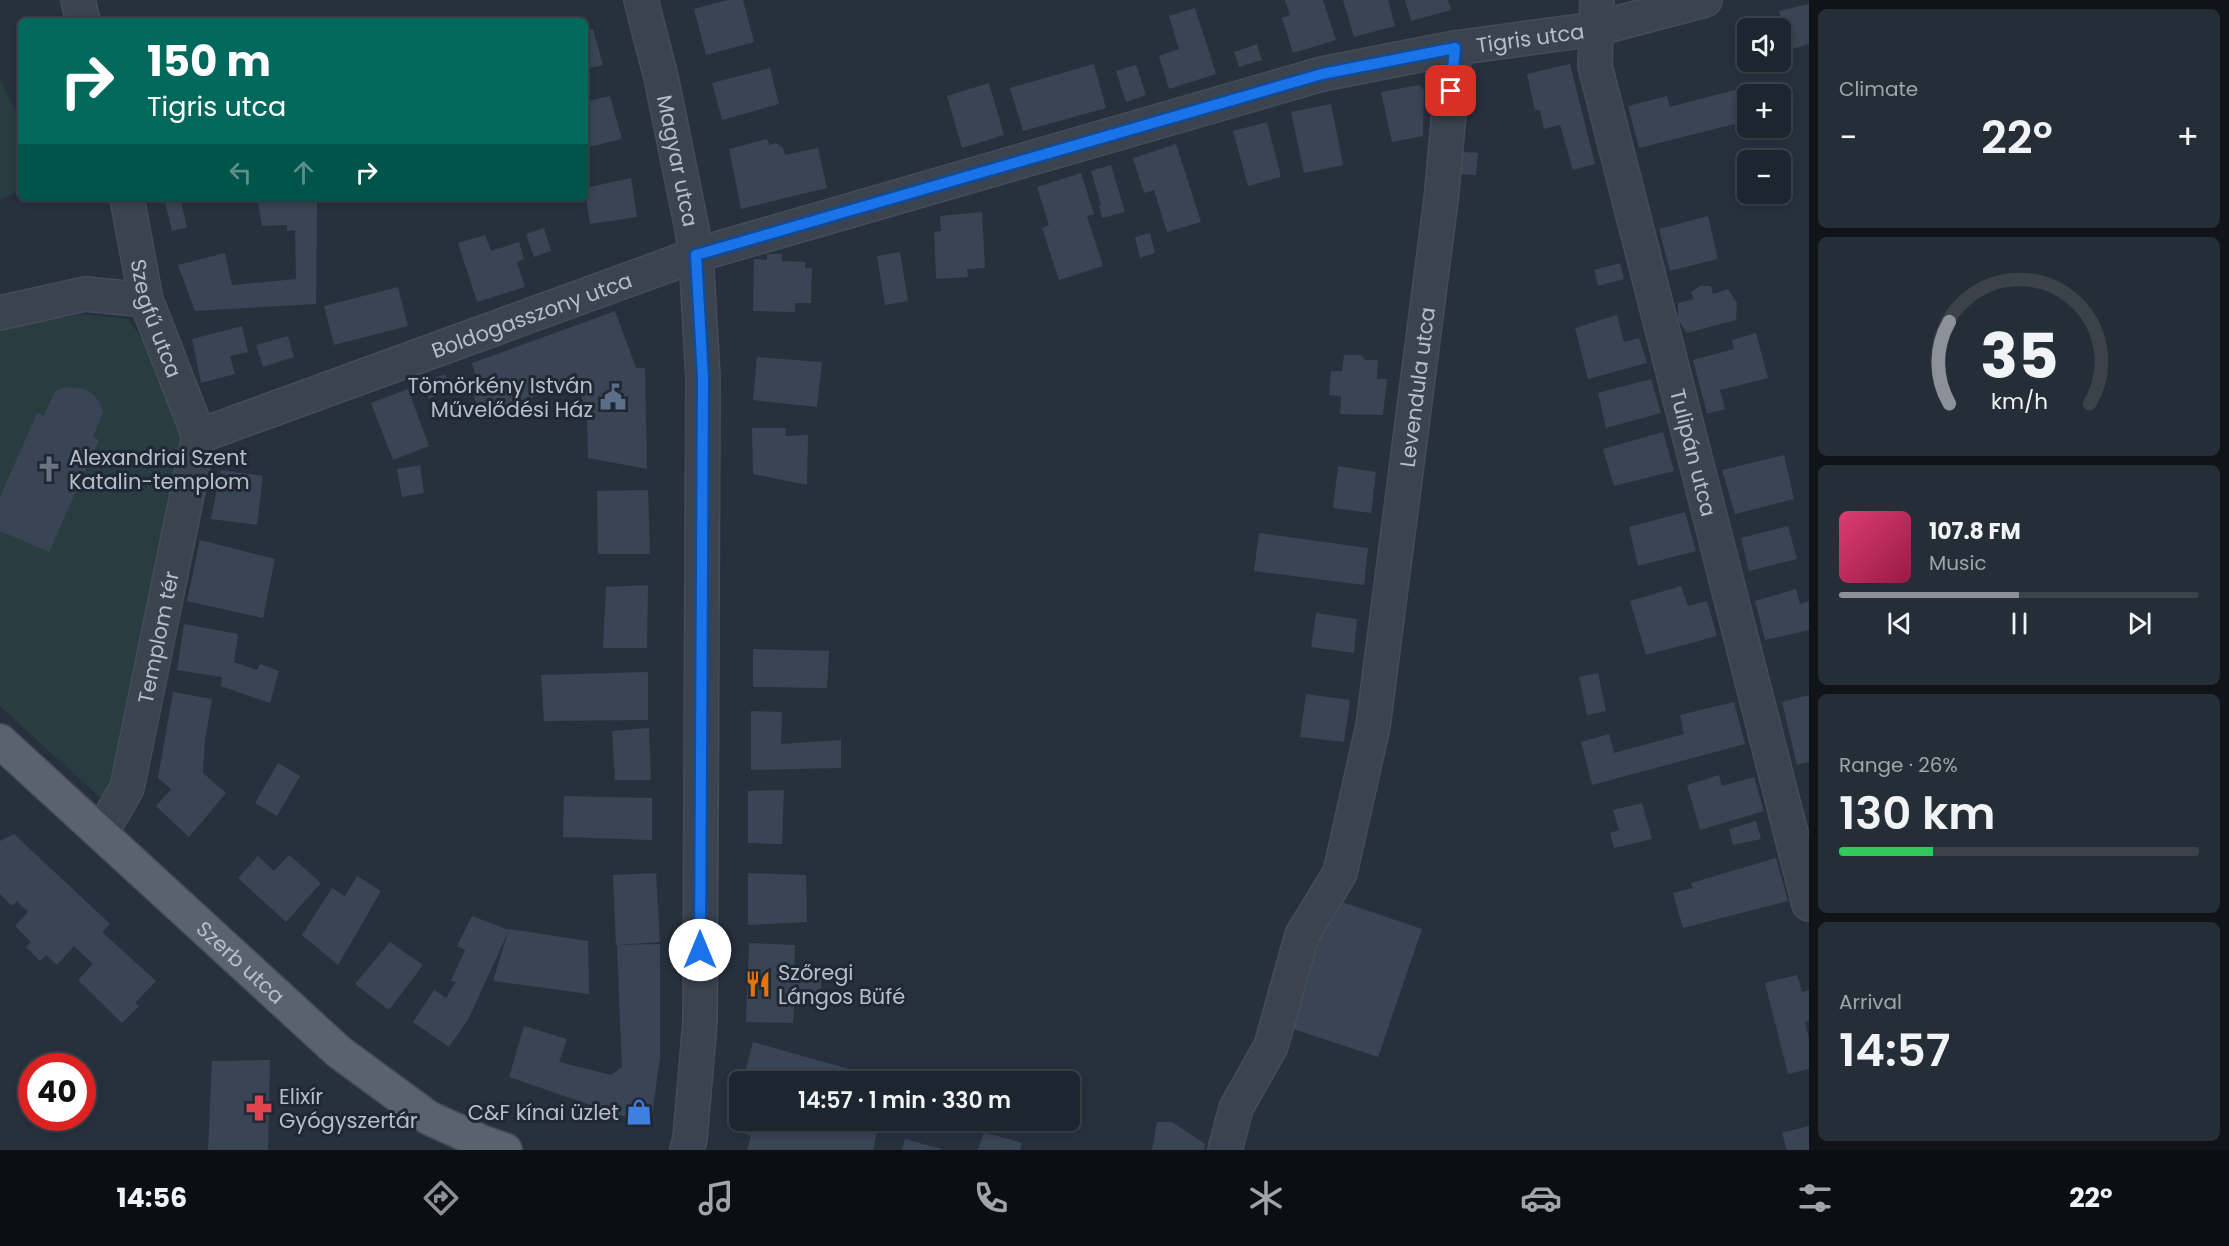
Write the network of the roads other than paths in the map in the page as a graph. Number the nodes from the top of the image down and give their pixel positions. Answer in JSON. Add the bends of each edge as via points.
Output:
{"nodes":[{"id":1,"x":78,"y":0,"type":"edge"},
{"id":2,"x":641,"y":0,"type":"edge"},
{"id":3,"x":1705,"y":0,"type":"edge"},
{"id":4,"x":1596,"y":15,"type":"edge"},
{"id":5,"x":82,"y":18,"type":"edge"},
{"id":6,"x":1455,"y":48,"type":"junction"},
{"id":7,"x":128,"y":201,"type":"edge"},
{"id":8,"x":696,"y":255,"type":"junction"},
{"id":9,"x":146,"y":300,"type":"junction"},
{"id":10,"x":0,"y":313,"type":"edge"},
{"id":11,"x":199,"y":436,"type":"junction"},
{"id":12,"x":0,"y":741,"type":"edge"},
{"id":13,"x":100,"y":833,"type":"junction"},
{"id":14,"x":1809,"y":903,"type":"edge"},
{"id":15,"x":505,"y":1150,"type":"edge"},
{"id":16,"x":687,"y":1150,"type":"edge"},
{"id":17,"x":1225,"y":1150,"type":"edge"}],
"edges":[{"from":1,"to":5,"type":"street"},
{"from":2,"to":8,"type":"street","name":"Magyar utca","via":[[661,77]]},
{"from":3,"to":4,"type":"street","name":"Tigris utca"},
{"from":4,"to":6,"type":"street","name":"Tigris utca"},
{"from":4,"to":14,"type":"street","name":"Tulipán utca","via":[[1595,66]]},
{"from":6,"to":8,"type":"street","name":"Tigris utca","via":[[1322,74]]},
{"from":6,"to":17,"type":"street","name":"Levendula utca","via":[[1440,200],[1373,726],[1340,873],[1302,935],[1271,1046],[1236,1108]]},
{"from":7,"to":9,"type":"street","name":"Szegfű utca"},
{"from":8,"to":11,"type":"street","name":"Boldogasszony utca"},
{"from":8,"to":16,"type":"street","name":"Magyar utca","via":[[703,378],[700,1022]]},
{"from":9,"to":10,"type":"street","via":[[85,294]]},
{"from":9,"to":11,"type":"street","name":"Szegfű utca"},
{"from":11,"to":13,"type":"street","name":"Templom tér","via":[[127,788]]},
{"from":12,"to":13,"type":"main road","name":"Szerb utca"},
{"from":13,"to":15,"type":"main road","name":"Szerb utca","via":[[339,1052],[429,1118]]}]}
